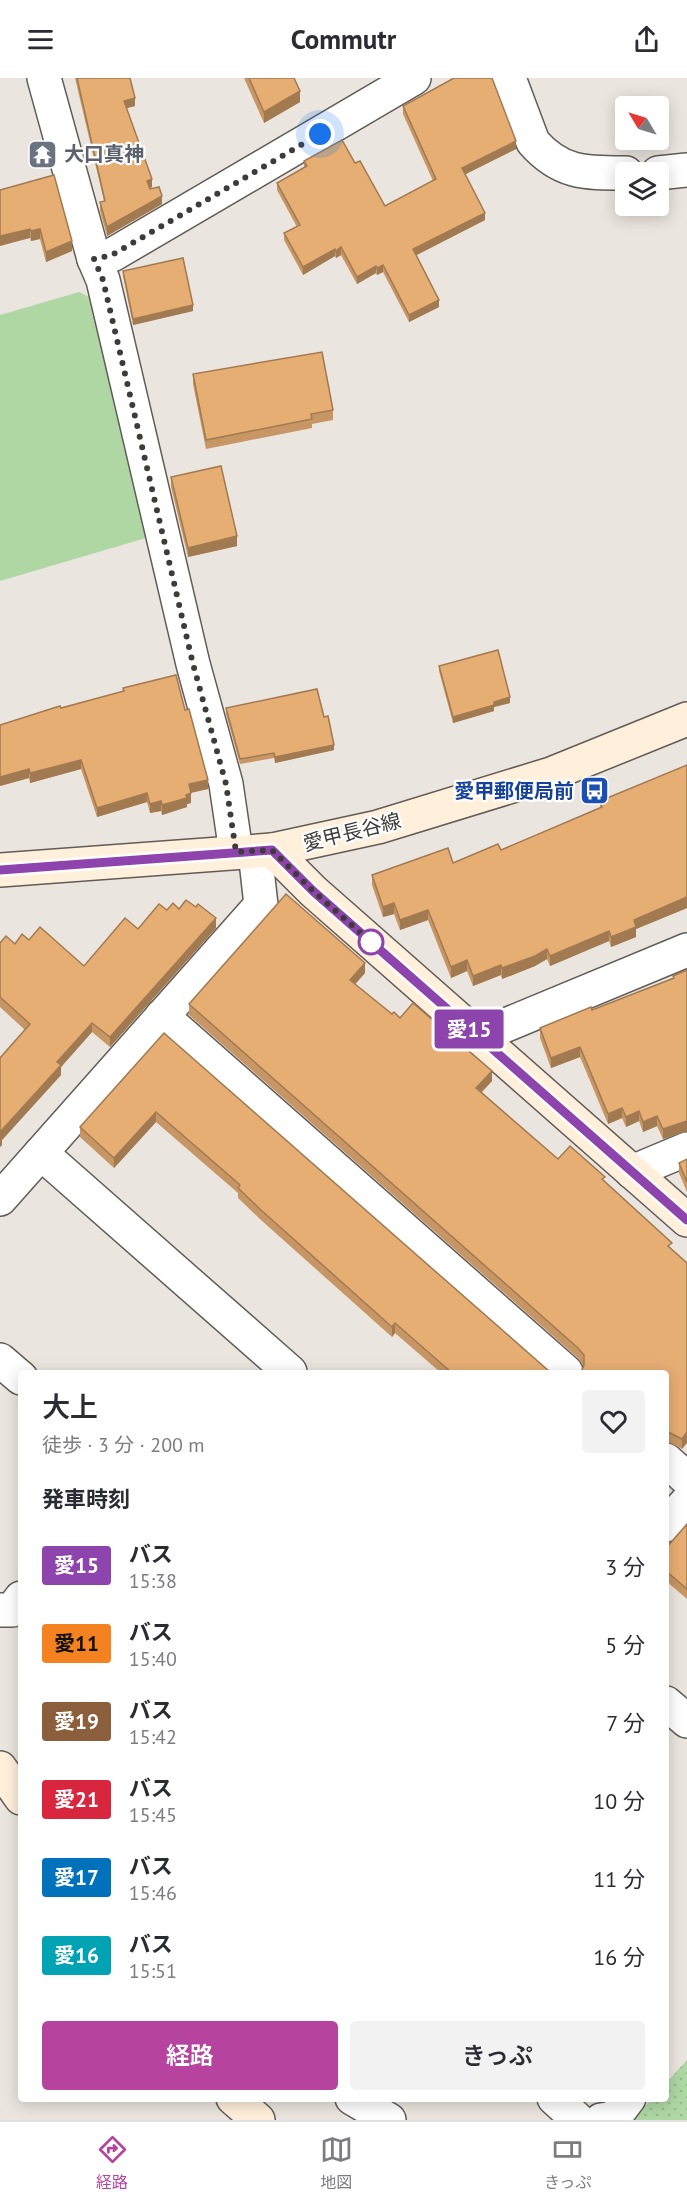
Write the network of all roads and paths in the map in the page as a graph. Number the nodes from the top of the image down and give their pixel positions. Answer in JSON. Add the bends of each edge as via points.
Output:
{"nodes":[{"id":1,"x":44,"y":78,"type":"edge"},
{"id":2,"x":414,"y":78,"type":"edge"},
{"id":3,"x":509,"y":78,"type":"edge"},
{"id":4,"x":687,"y":170,"type":"edge"},
{"id":5,"x":669,"y":172,"type":"edge"},
{"id":6,"x":615,"y":173,"type":"edge"},
{"id":7,"x":94,"y":259,"type":"junction"},
{"id":8,"x":687,"y":718,"type":"edge"},
{"id":9,"x":254,"y":851,"type":"junction"},
{"id":10,"x":0,"y":870,"type":"edge"},
{"id":11,"x":687,"y":950,"type":"edge"},
{"id":12,"x":162,"y":1016,"type":"junction"},
{"id":13,"x":477,"y":1036,"type":"junction"},
{"id":14,"x":687,"y":1149,"type":"edge"},
{"id":15,"x":41,"y":1153,"type":"junction"},
{"id":16,"x":632,"y":1172,"type":"junction"},
{"id":17,"x":0,"y":1199,"type":"edge"},
{"id":18,"x":687,"y":1220,"type":"edge"},
{"id":19,"x":0,"y":1360,"type":"edge"},
{"id":20,"x":288,"y":1370,"type":"edge"},
{"id":21,"x":564,"y":1370,"type":"edge"},
{"id":22,"x":18,"y":1375,"type":"edge"},
{"id":23,"x":669,"y":1463,"type":"edge"},
{"id":24,"x":687,"y":1479,"type":"edge"},
{"id":25,"x":687,"y":1502,"type":"edge"},
{"id":26,"x":669,"y":1522,"type":"edge"},
{"id":27,"x":18,"y":1603,"type":"edge"},
{"id":28,"x":0,"y":1610,"type":"edge"},
{"id":29,"x":669,"y":1706,"type":"edge"},
{"id":30,"x":687,"y":1721,"type":"edge"},
{"id":31,"x":0,"y":1769,"type":"edge"},
{"id":32,"x":18,"y":1794,"type":"edge"},
{"id":33,"x":238,"y":2102,"type":"edge"},
{"id":34,"x":359,"y":2102,"type":"edge"},
{"id":35,"x":558,"y":2102,"type":"edge"},
{"id":36,"x":626,"y":2102,"type":"edge"},
{"id":37,"x":258,"y":2120,"type":"edge"},
{"id":38,"x":389,"y":2120,"type":"edge"},
{"id":39,"x":578,"y":2120,"type":"edge"},
{"id":40,"x":601,"y":2120,"type":"edge"}],
"edges":[{"from":1,"to":7,"type":"street"},
{"from":2,"to":7,"type":"street","via":[[121,250]]},
{"from":3,"to":6,"type":"street","via":[[533,142],[540,150],[563,167]]},
{"from":4,"to":5,"type":"street"},
{"from":7,"to":9,"type":"street","via":[[103,280],[193,664],[226,784]]},
{"from":8,"to":9,"type":"street","name":"愛甲長谷線","via":[[551,774],[378,827]]},
{"from":9,"to":10,"type":"street","name":"愛甲長谷線"},
{"from":9,"to":12,"type":"street","via":[[261,905]]},
{"from":9,"to":13,"type":"street","via":[[313,891]]},
{"from":11,"to":13,"type":"street"},
{"from":12,"to":15,"type":"street"},
{"from":12,"to":21,"type":"street"},
{"from":13,"to":16,"type":"street"},
{"from":14,"to":16,"type":"street"},
{"from":15,"to":17,"type":"street"},
{"from":15,"to":20,"type":"street"},
{"from":16,"to":18,"type":"street"},
{"from":19,"to":22,"type":"street"},
{"from":23,"to":24,"type":"street"},
{"from":25,"to":26,"type":"street"},
{"from":27,"to":28,"type":"street","via":[[12,1610]]},
{"from":29,"to":30,"type":"street"},
{"from":31,"to":32,"type":"street"},
{"from":33,"to":37,"type":"street"},
{"from":34,"to":38,"type":"street"},
{"from":35,"to":39,"type":"street"},
{"from":36,"to":40,"type":"street","via":[[614,2118]]}]}
